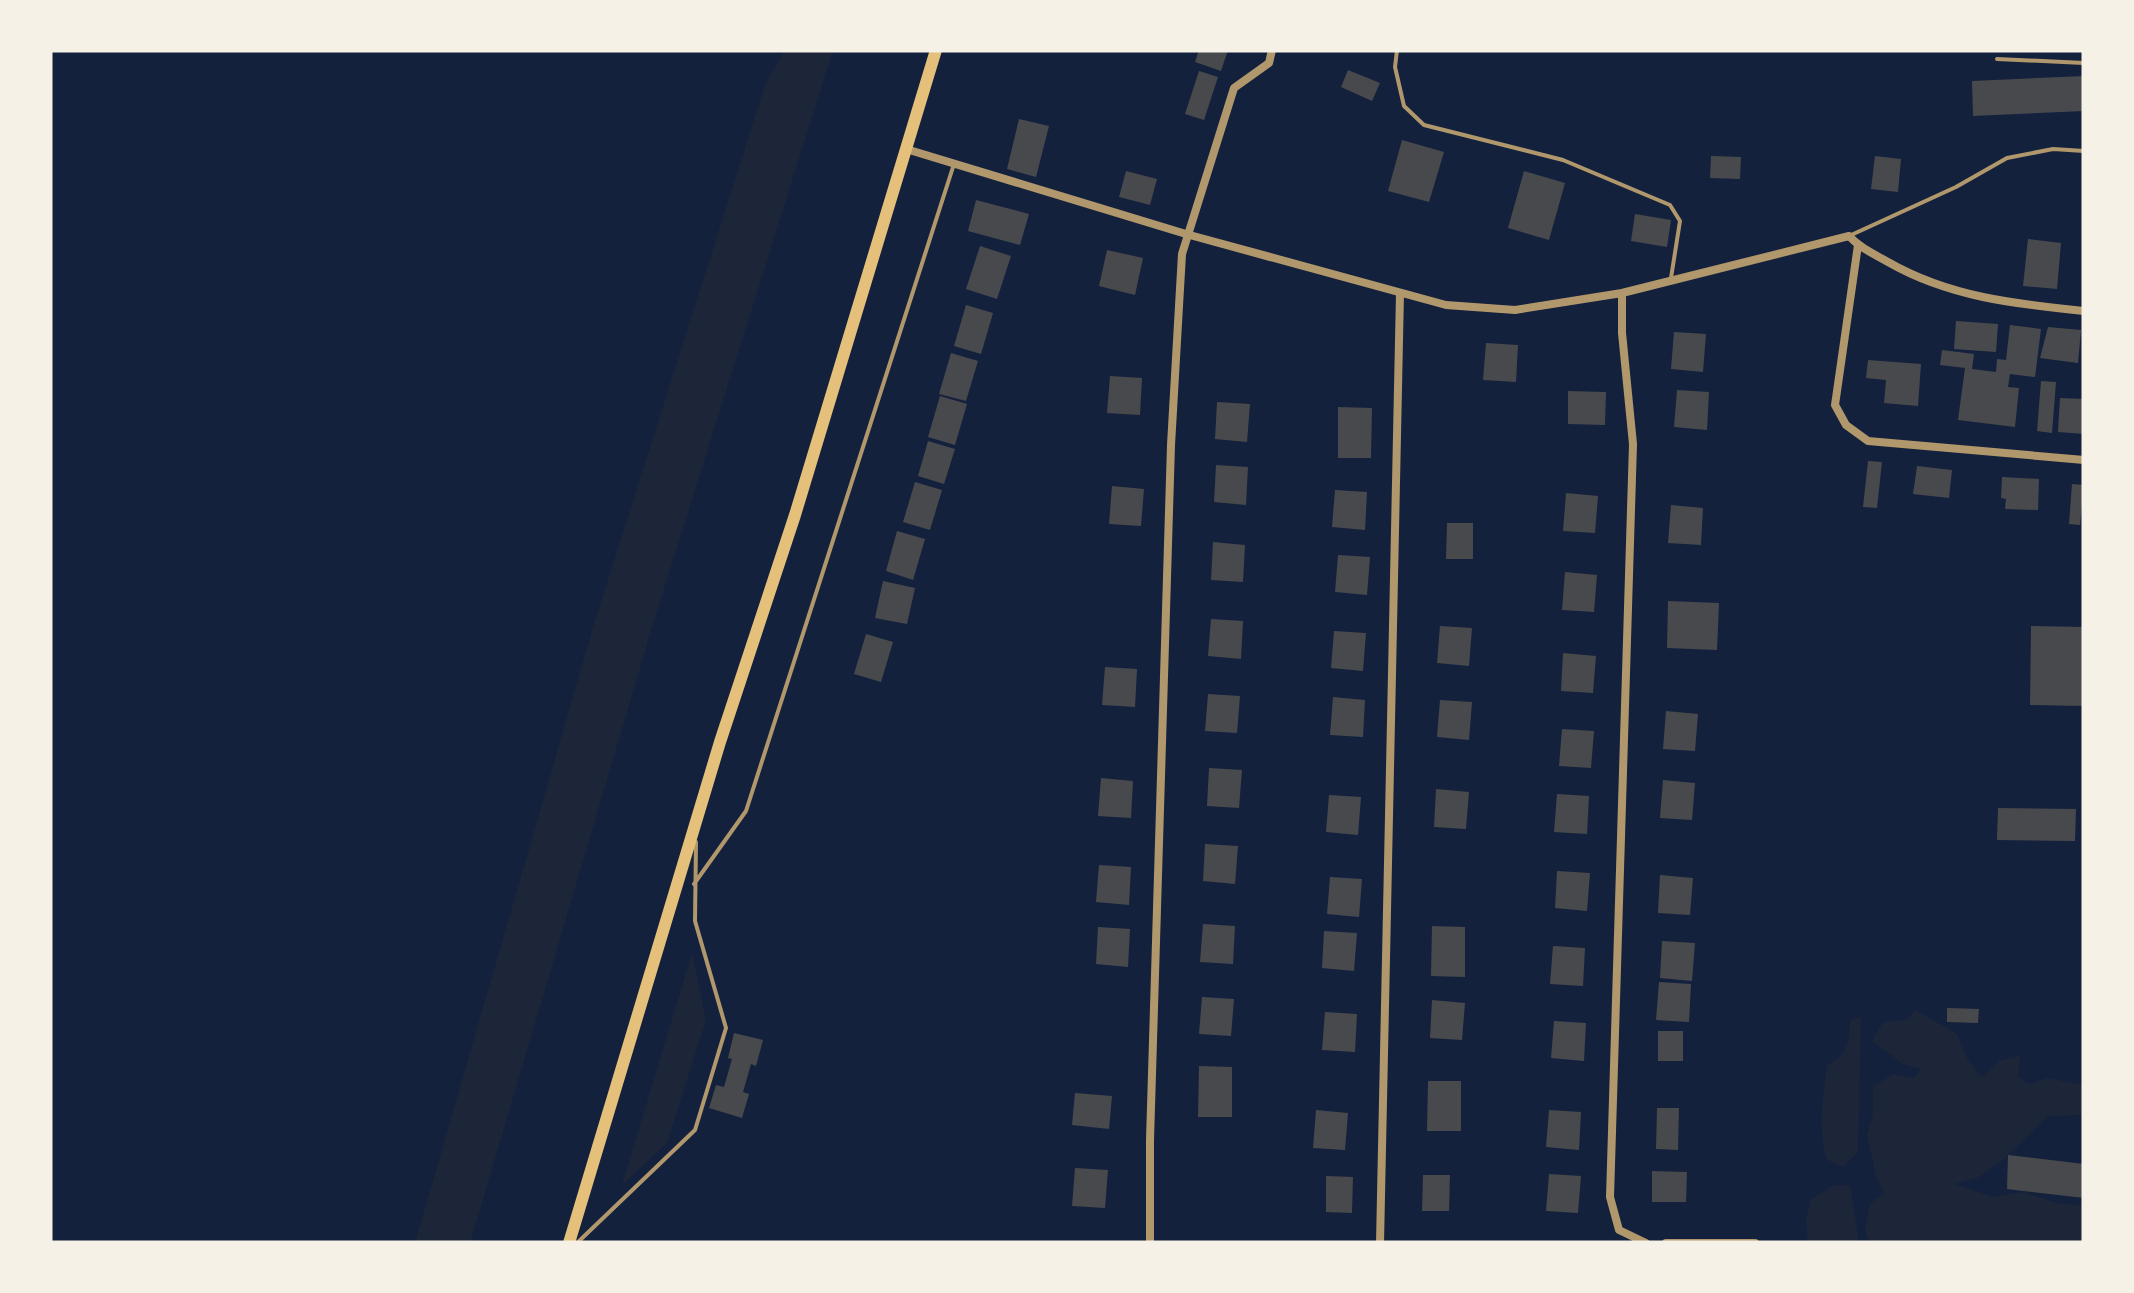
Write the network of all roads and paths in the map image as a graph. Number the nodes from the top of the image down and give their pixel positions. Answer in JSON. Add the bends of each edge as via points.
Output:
{"nodes":[{"id":1,"x":936,"y":50,"type":"edge"},
{"id":2,"x":1272,"y":50,"type":"edge"},
{"id":3,"x":1397,"y":50,"type":"edge"},
{"id":4,"x":1997,"y":59,"type":"dead end"},
{"id":5,"x":2084,"y":63,"type":"edge"},
{"id":6,"x":906,"y":149,"type":"junction"},
{"id":7,"x":2084,"y":151,"type":"edge"},
{"id":8,"x":954,"y":164,"type":"junction"},
{"id":9,"x":1186,"y":234,"type":"junction"},
{"id":10,"x":1849,"y":236,"type":"junction"},
{"id":11,"x":1858,"y":245,"type":"junction"},
{"id":12,"x":1670,"y":281,"type":"junction"},
{"id":13,"x":1400,"y":292,"type":"junction"},
{"id":14,"x":1622,"y":293,"type":"junction"},
{"id":15,"x":2084,"y":311,"type":"edge"},
{"id":16,"x":2084,"y":460,"type":"edge"},
{"id":17,"x":697,"y":823,"type":"junction"},
{"id":18,"x":694,"y":884,"type":"junction"},
{"id":19,"x":569,"y":1243,"type":"edge"},
{"id":20,"x":577,"y":1243,"type":"edge"},
{"id":21,"x":1150,"y":1243,"type":"edge"},
{"id":22,"x":1380,"y":1243,"type":"edge"},
{"id":23,"x":1646,"y":1243,"type":"edge"},
{"id":24,"x":1666,"y":1243,"type":"edge"},
{"id":25,"x":1756,"y":1243,"type":"edge"}],
"edges":[{"from":1,"to":6,"type":"highway"},
{"from":2,"to":9,"type":"street","via":[[1269,63],[1234,88]]},
{"from":3,"to":12,"type":"lane","via":[[1404,106],[1424,125],[1563,160],[1670,205],[1680,221]]},
{"from":4,"to":5,"type":"lane"},
{"from":6,"to":8,"type":"street"},
{"from":6,"to":17,"type":"highway"},
{"from":7,"to":10,"type":"lane","via":[[2007,158]]},
{"from":8,"to":9,"type":"street"},
{"from":8,"to":18,"type":"lane","via":[[746,812]]},
{"from":9,"to":13,"type":"street"},
{"from":9,"to":21,"type":"street","via":[[1170,445]]},
{"from":10,"to":11,"type":"street"},
{"from":10,"to":12,"type":"street"},
{"from":11,"to":15,"type":"street","via":[[1956,293]]},
{"from":11,"to":16,"type":"street","via":[[1836,405],[1846,425],[1868,441]]},
{"from":12,"to":14,"type":"street"},
{"from":13,"to":14,"type":"street","via":[[1446,305],[1515,310]]},
{"from":13,"to":22,"type":"street"},
{"from":14,"to":23,"type":"street","via":[[1632,444],[1610,1197],[1619,1230]]},
{"from":17,"to":18,"type":"lane"},
{"from":17,"to":19,"type":"highway"},
{"from":18,"to":20,"type":"lane","via":[[695,921],[726,1028],[695,1130]]},
{"from":24,"to":25,"type":"street"}]}
